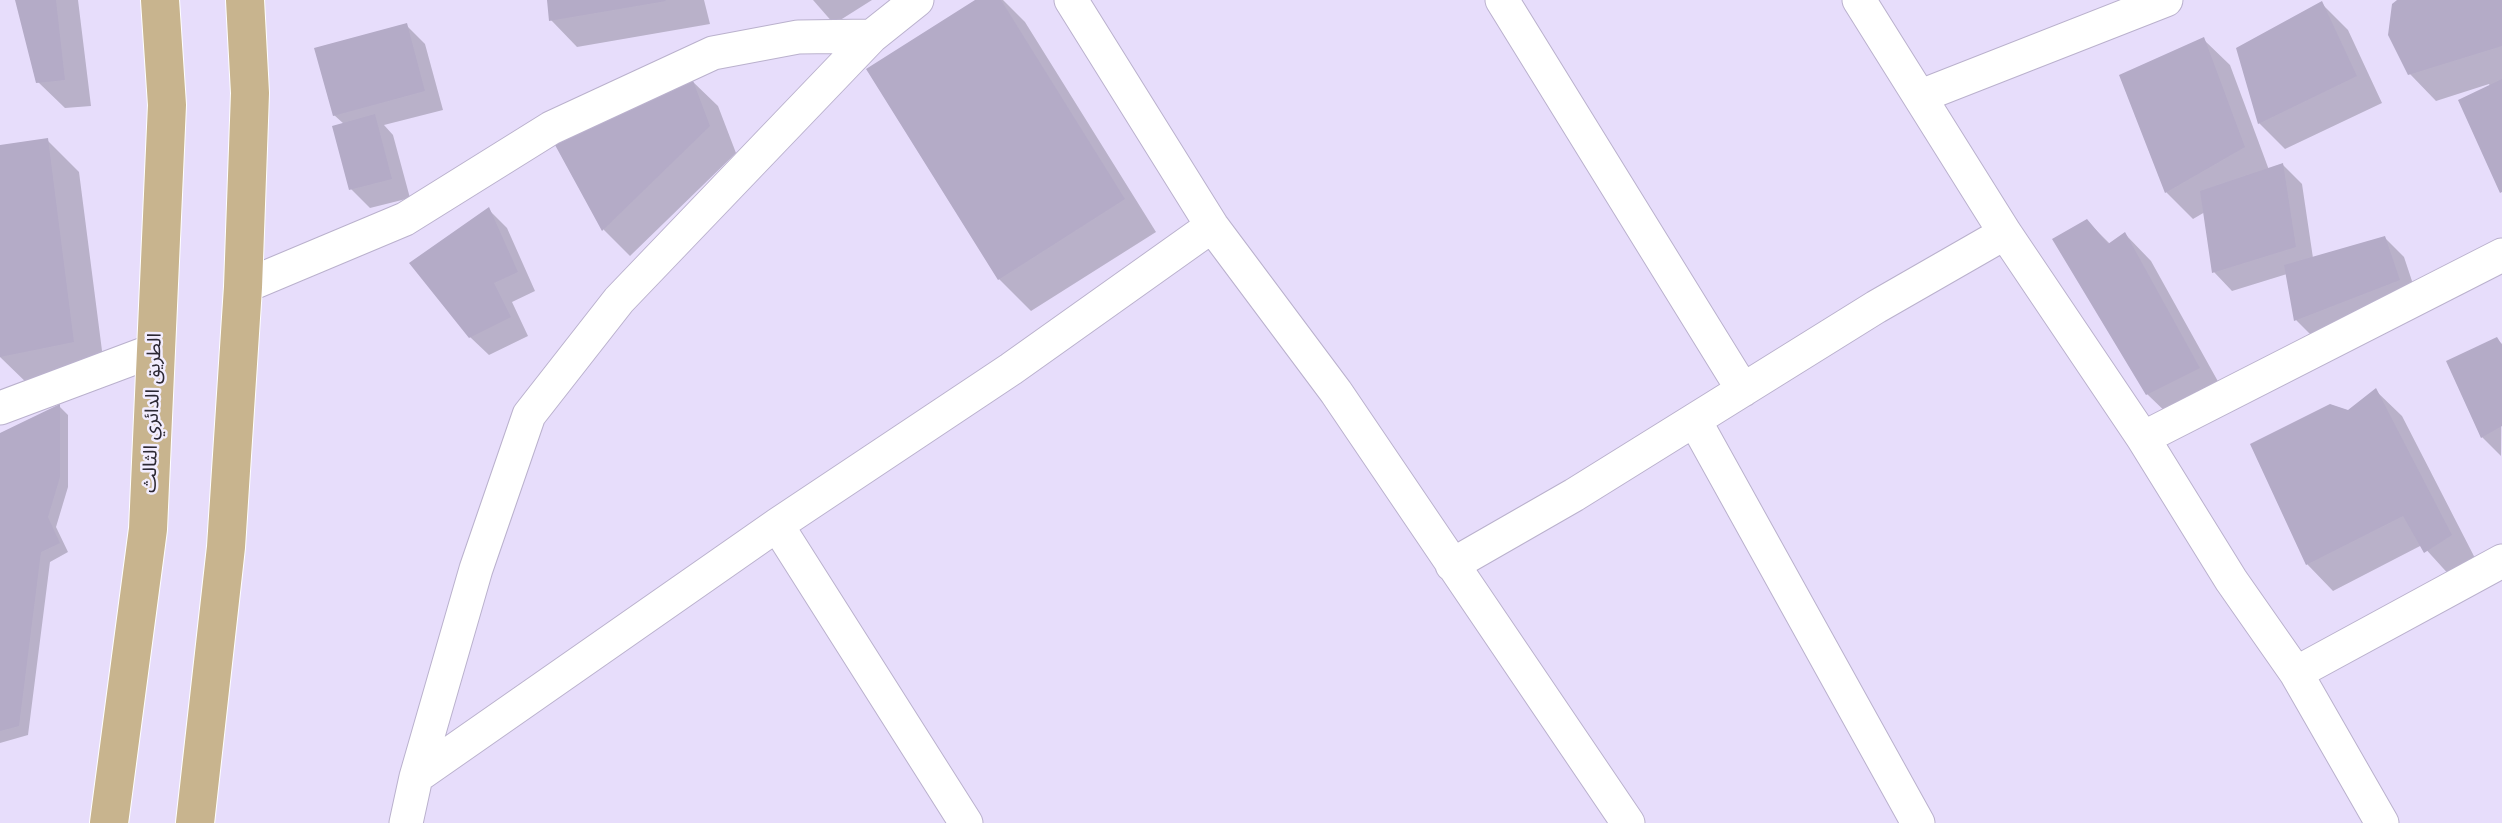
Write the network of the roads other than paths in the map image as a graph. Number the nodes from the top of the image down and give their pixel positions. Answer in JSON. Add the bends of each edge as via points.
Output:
{"nodes":[{"id":1,"x":160,"y":0,"type":"edge"},
{"id":2,"x":245,"y":0,"type":"edge"},
{"id":3,"x":917,"y":0,"type":"edge"},
{"id":4,"x":1071,"y":0,"type":"edge"},
{"id":5,"x":1503,"y":0,"type":"edge"},
{"id":6,"x":1860,"y":0,"type":"edge"},
{"id":7,"x":2166,"y":0,"type":"edge"},
{"id":8,"x":872,"y":36,"type":"junction"},
{"id":9,"x":1921,"y":96,"type":"junction"},
{"id":10,"x":1212,"y":226,"type":"junction"},
{"id":11,"x":2006,"y":233,"type":"junction"},
{"id":12,"x":2502,"y":255,"type":"edge"},
{"id":13,"x":243,"y":287,"type":"junction"},
{"id":14,"x":155,"y":350,"type":"junction"},
{"id":15,"x":1743,"y":390,"type":"junction"},
{"id":16,"x":0,"y":408,"type":"edge"},
{"id":17,"x":1695,"y":421,"type":"junction"},
{"id":18,"x":2143,"y":438,"type":"junction"},
{"id":19,"x":777,"y":525,"type":"junction"},
{"id":20,"x":2502,"y":561,"type":"edge"},
{"id":21,"x":1452,"y":565,"type":"junction"},
{"id":22,"x":2296,"y":673,"type":"junction"},
{"id":23,"x":416,"y":777,"type":"junction"},
{"id":24,"x":109,"y":823,"type":"edge"},
{"id":25,"x":195,"y":823,"type":"edge"},
{"id":26,"x":406,"y":823,"type":"edge"},
{"id":27,"x":966,"y":823,"type":"edge"},
{"id":28,"x":1628,"y":823,"type":"edge"},
{"id":29,"x":1918,"y":823,"type":"edge"},
{"id":30,"x":2382,"y":823,"type":"edge"}],
"edges":[{"from":1,"to":14,"type":"main road","name":"الطريق الدائري الثالث","via":[[167,105]]},
{"from":2,"to":13,"type":"main road","via":[[250,93]]},
{"from":3,"to":8,"type":"street"},
{"from":4,"to":10,"type":"street"},
{"from":5,"to":15,"type":"street"},
{"from":6,"to":9,"type":"street"},
{"from":7,"to":9,"type":"street"},
{"from":8,"to":13,"type":"street","via":[[798,37],[713,53],[551,128],[405,219]]},
{"from":8,"to":23,"type":"street","via":[[619,300],[529,415],[476,569]]},
{"from":9,"to":11,"type":"street"},
{"from":10,"to":19,"type":"street","via":[[1011,369]]},
{"from":10,"to":21,"type":"street","via":[[1336,392]]},
{"from":11,"to":15,"type":"street"},
{"from":11,"to":18,"type":"street"},
{"from":12,"to":18,"type":"street"},
{"from":13,"to":25,"type":"main road","via":[[226,547]]},
{"from":14,"to":16,"type":"street"},
{"from":14,"to":24,"type":"main road","name":"الطريق الدائري الثالث","via":[[148,529]]},
{"from":15,"to":17,"type":"street"},
{"from":17,"to":21,"type":"street"},
{"from":17,"to":29,"type":"street"},
{"from":18,"to":22,"type":"street","via":[[2231,580]]},
{"from":19,"to":23,"type":"street"},
{"from":19,"to":27,"type":"street"},
{"from":20,"to":22,"type":"street"},
{"from":21,"to":28,"type":"street"},
{"from":22,"to":30,"type":"street"},
{"from":23,"to":26,"type":"street"}]}
